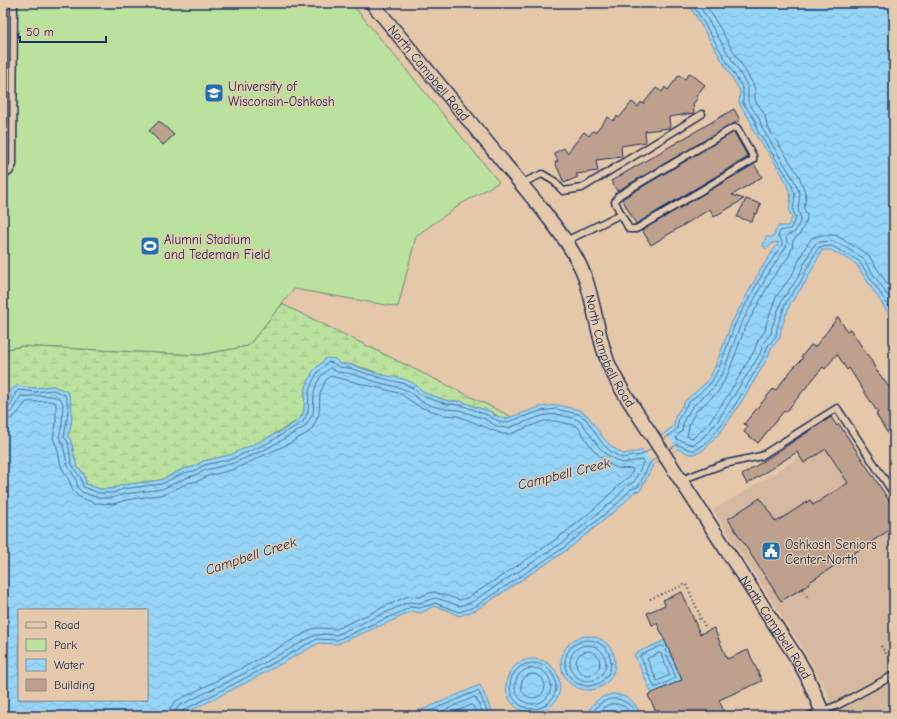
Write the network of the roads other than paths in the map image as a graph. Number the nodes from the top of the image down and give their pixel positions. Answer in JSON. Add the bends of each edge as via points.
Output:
{"nodes":[{"id":1,"x":14,"y":3,"type":"edge"},
{"id":2,"x":372,"y":3,"type":"edge"},
{"id":3,"x":702,"y":114,"type":"dead end"},
{"id":4,"x":3,"y":174,"type":"edge"},
{"id":5,"x":520,"y":184,"type":"junction"},
{"id":6,"x":621,"y":214,"type":"junction"},
{"id":7,"x":566,"y":241,"type":"junction"},
{"id":8,"x":681,"y":480,"type":"junction"},
{"id":9,"x":894,"y":494,"type":"edge"},
{"id":10,"x":894,"y":675,"type":"edge"},
{"id":11,"x":824,"y":714,"type":"edge"},
{"id":12,"x":809,"y":716,"type":"edge"}],
"edges":[{"from":1,"to":4,"type":"lane","via":[[13,165],[9,172]]},
{"from":2,"to":5,"type":"street","name":"North Campbell Road"},
{"from":3,"to":5,"type":"lane","via":[[582,188],[563,191],[554,181],[542,174]]},
{"from":5,"to":7,"type":"street","name":"North Campbell Road"},
{"from":6,"to":6,"type":"lane","via":[[615,202],[618,196],[737,128],[753,160],[636,229],[629,229]]},
{"from":6,"to":7,"type":"lane"},
{"from":7,"to":8,"type":"street","name":"North Campbell Road","via":[[585,279],[606,359],[624,393]]},
{"from":8,"to":9,"type":"lane","via":[[724,464],[761,456],[837,408]]},
{"from":8,"to":11,"type":"street","name":"North Campbell Road","via":[[798,660]]},
{"from":10,"to":11,"type":"lane"},
{"from":11,"to":12,"type":"lane"}]}
